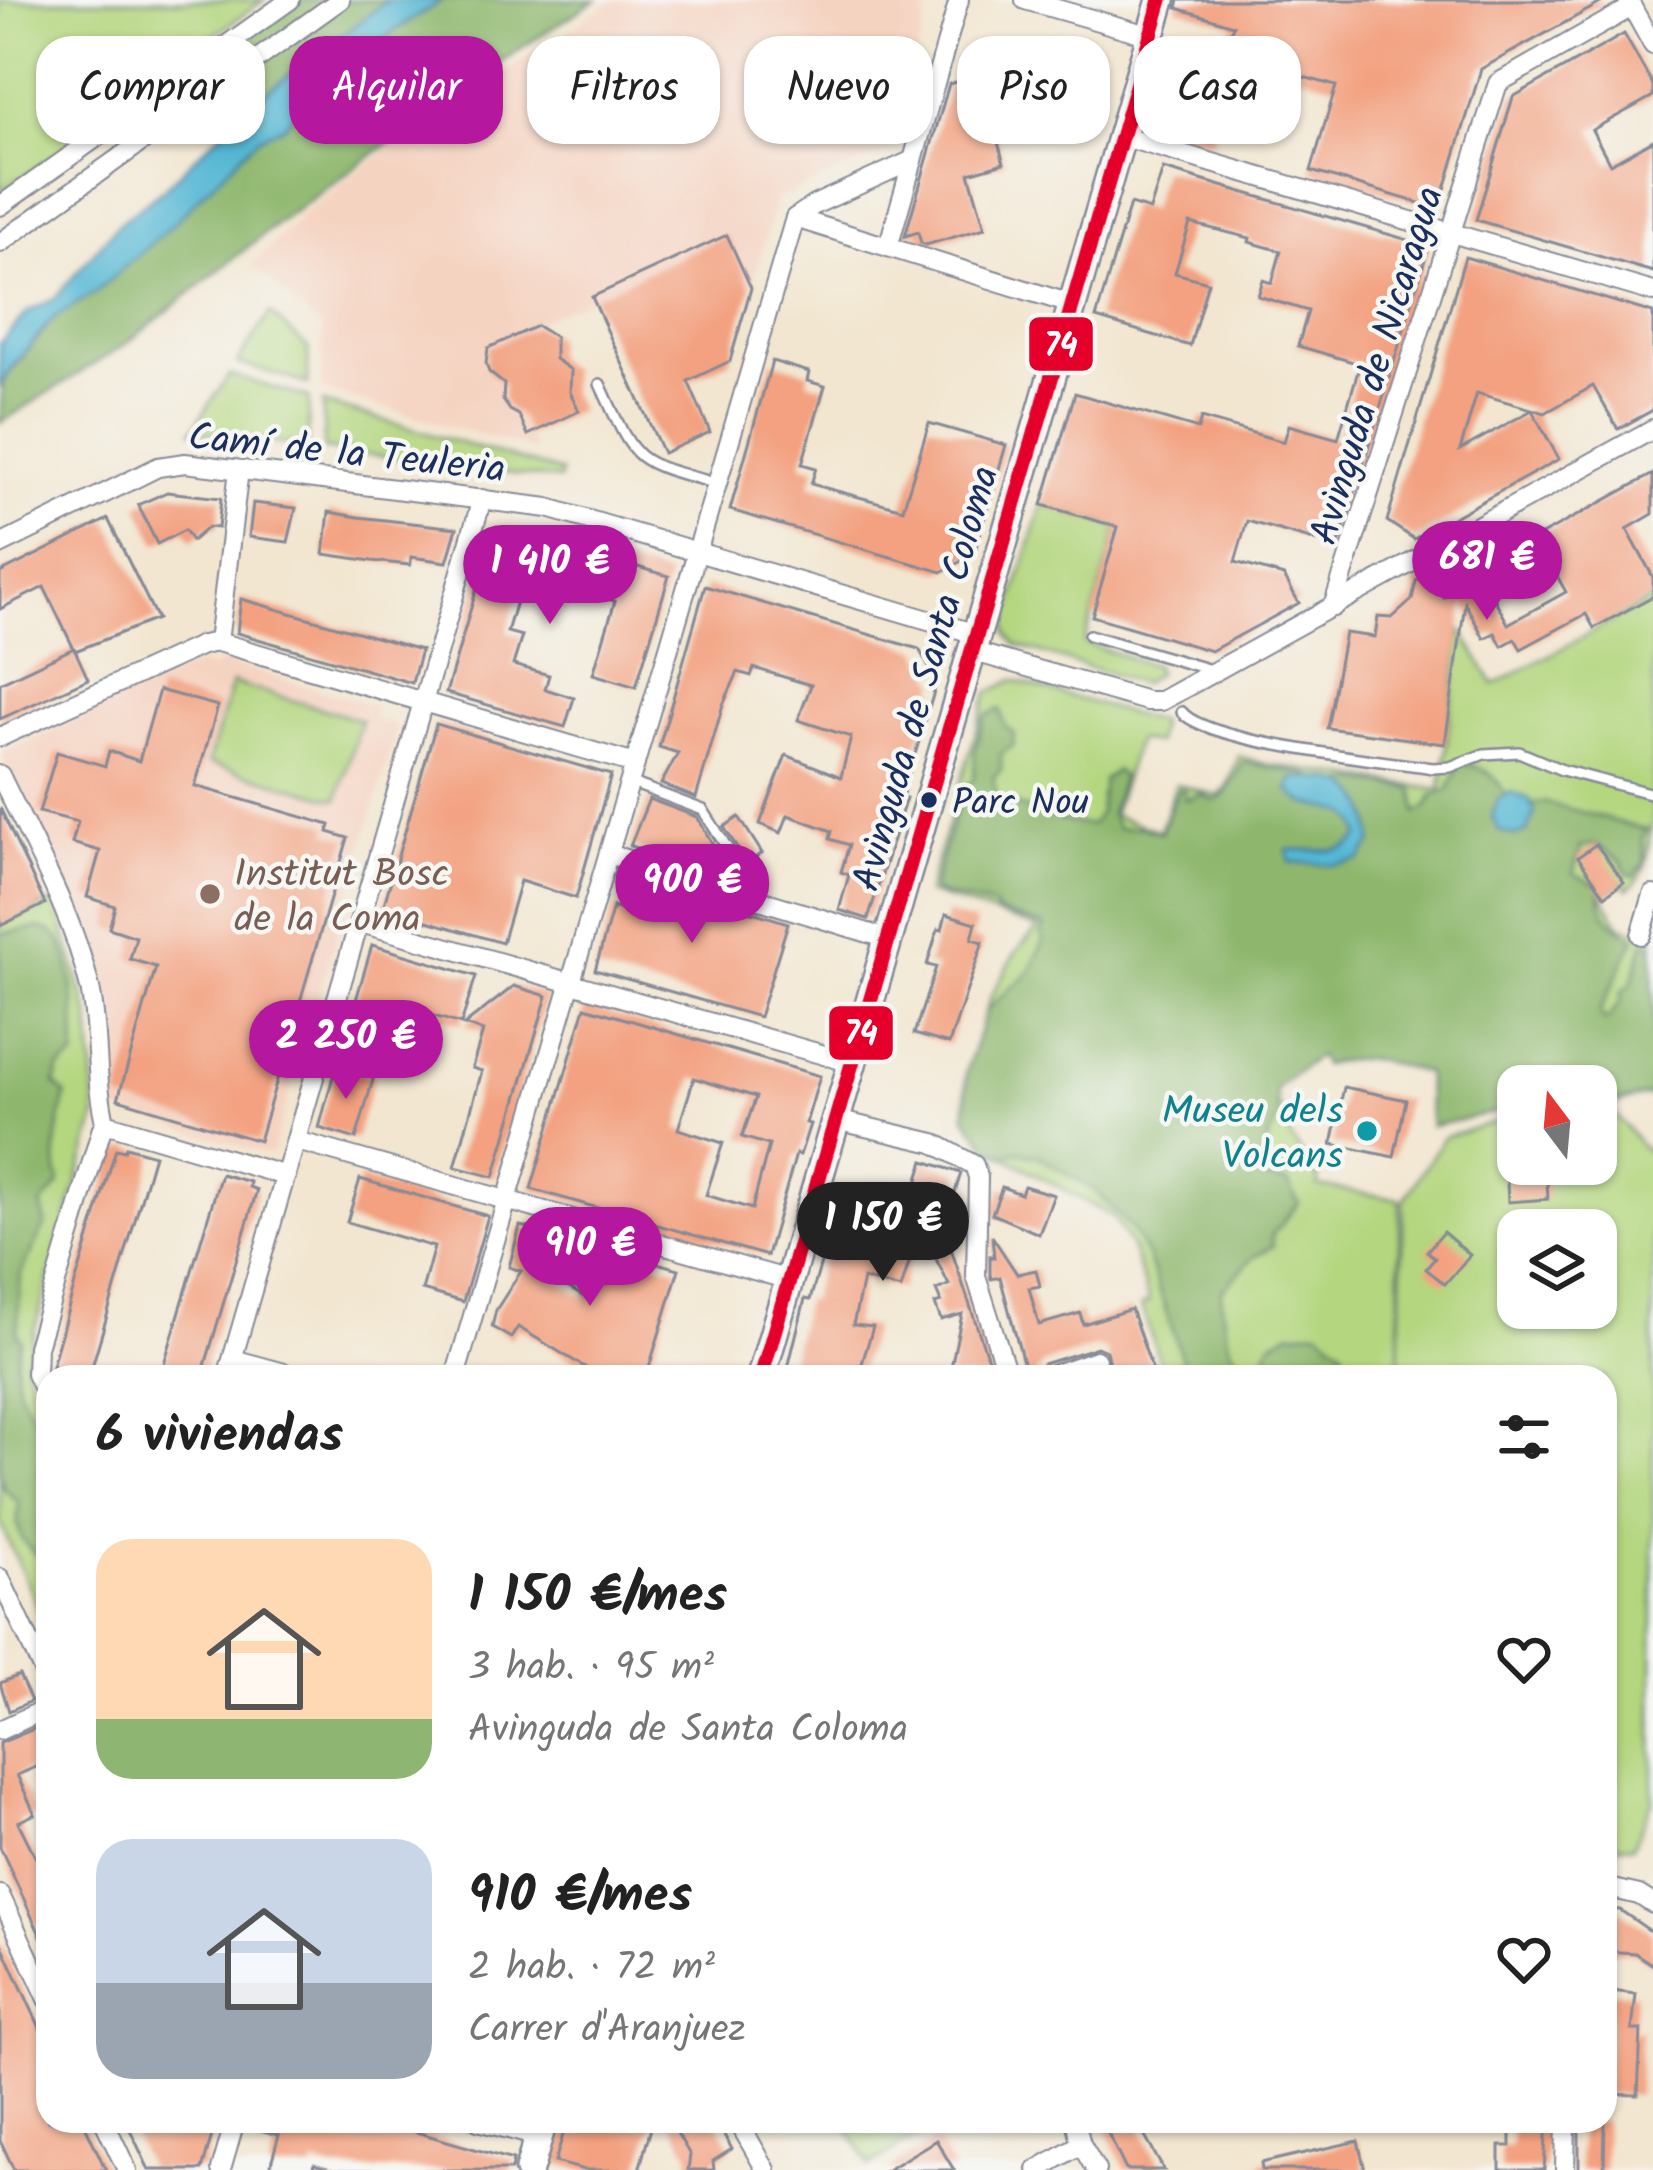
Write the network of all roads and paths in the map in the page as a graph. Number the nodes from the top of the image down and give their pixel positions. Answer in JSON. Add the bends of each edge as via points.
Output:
{"nodes":[{"id":1,"x":290,"y":0,"type":"edge"},
{"id":2,"x":340,"y":0,"type":"edge"},
{"id":3,"x":959,"y":0,"type":"edge"},
{"id":4,"x":1025,"y":0,"type":"edge"},
{"id":5,"x":1161,"y":0,"type":"edge"},
{"id":6,"x":1630,"y":4,"type":"edge"},
{"id":7,"x":1151,"y":36,"type":"joint"},
{"id":8,"x":1653,"y":45,"type":"edge"},
{"id":9,"x":1134,"y":100,"type":"edge"},
{"id":10,"x":1124,"y":137,"type":"junction"},
{"id":11,"x":911,"y":161,"type":"junction"},
{"id":12,"x":0,"y":206,"type":"edge"},
{"id":13,"x":795,"y":218,"type":"junction"},
{"id":14,"x":1452,"y":232,"type":"junction"},
{"id":15,"x":0,"y":243,"type":"edge"},
{"id":16,"x":888,"y":247,"type":"junction"},
{"id":17,"x":1653,"y":292,"type":"edge"},
{"id":18,"x":1074,"y":305,"type":"junction"},
{"id":19,"x":600,"y":384,"type":"dead end"},
{"id":20,"x":1653,"y":429,"type":"edge"},
{"id":21,"x":239,"y":470,"type":"junction"},
{"id":22,"x":716,"y":483,"type":"junction"},
{"id":23,"x":482,"y":500,"type":"junction"},
{"id":24,"x":0,"y":545,"type":"edge"},
{"id":25,"x":695,"y":554,"type":"junction"},
{"id":26,"x":1334,"y":607,"type":"junction"},
{"id":27,"x":1089,"y":635,"type":"dead end"},
{"id":28,"x":218,"y":642,"type":"junction"},
{"id":29,"x":973,"y":642,"type":"junction"},
{"id":30,"x":1216,"y":671,"type":"junction"},
{"id":31,"x":425,"y":704,"type":"junction"},
{"id":32,"x":1182,"y":712,"type":"dead end"},
{"id":33,"x":0,"y":736,"type":"edge"},
{"id":34,"x":633,"y":773,"type":"junction"},
{"id":35,"x":0,"y":775,"type":"edge"},
{"id":36,"x":1653,"y":794,"type":"edge"},
{"id":37,"x":609,"y":854,"type":"junction"},
{"id":38,"x":1653,"y":896,"type":"edge"},
{"id":39,"x":762,"y":902,"type":"junction"},
{"id":40,"x":361,"y":923,"type":"junction"},
{"id":41,"x":1641,"y":935,"type":"dead end"},
{"id":42,"x":888,"y":939,"type":"junction"},
{"id":43,"x":572,"y":983,"type":"junction"},
{"id":44,"x":852,"y":1064,"type":"junction"},
{"id":45,"x":836,"y":1120,"type":"junction"},
{"id":46,"x":103,"y":1128,"type":"junction"},
{"id":47,"x":297,"y":1142,"type":"junction"},
{"id":48,"x":286,"y":1176,"type":"junction"},
{"id":49,"x":507,"y":1200,"type":"junction"},
{"id":50,"x":789,"y":1280,"type":"junction"},
{"id":51,"x":1096,"y":1360,"type":"dead end"},
{"id":52,"x":36,"y":1365,"type":"edge"},
{"id":53,"x":231,"y":1365,"type":"edge"},
{"id":54,"x":459,"y":1365,"type":"edge"},
{"id":55,"x":764,"y":1365,"type":"edge"},
{"id":56,"x":1004,"y":1365,"type":"edge"},
{"id":57,"x":1082,"y":1365,"type":"edge"},
{"id":58,"x":0,"y":1578,"type":"edge"},
{"id":59,"x":36,"y":1655,"type":"edge"},
{"id":60,"x":36,"y":1714,"type":"edge"},
{"id":61,"x":0,"y":1730,"type":"edge"},
{"id":62,"x":1617,"y":1890,"type":"edge"},
{"id":63,"x":0,"y":1894,"type":"edge"},
{"id":64,"x":1653,"y":1904,"type":"edge"},
{"id":65,"x":36,"y":1973,"type":"edge"},
{"id":66,"x":110,"y":2133,"type":"edge"},
{"id":67,"x":232,"y":2133,"type":"edge"},
{"id":68,"x":540,"y":2133,"type":"edge"},
{"id":69,"x":745,"y":2133,"type":"edge"},
{"id":70,"x":1078,"y":2133,"type":"edge"},
{"id":71,"x":1566,"y":2133,"type":"edge"},
{"id":72,"x":1081,"y":2144,"type":"junction"},
{"id":73,"x":127,"y":2170,"type":"edge"},
{"id":74,"x":221,"y":2170,"type":"edge"},
{"id":75,"x":529,"y":2170,"type":"edge"},
{"id":76,"x":766,"y":2170,"type":"edge"},
{"id":77,"x":1037,"y":2170,"type":"edge"},
{"id":78,"x":1096,"y":2170,"type":"edge"},
{"id":79,"x":1565,"y":2170,"type":"edge"}],
"edges":[{"from":1,"to":12,"type":"street"},
{"from":2,"to":15,"type":"street"},
{"from":3,"to":11,"type":"street"},
{"from":4,"to":7,"type":"street"},
{"from":5,"to":7,"type":"main road","name":"Avinguda de Santa Coloma"},
{"from":6,"to":8,"type":"street"},
{"from":6,"to":14,"type":"street","name":"Avinguda de Nicaragua","via":[[1498,83]]},
{"from":9,"to":10,"type":"main road","name":"Avinguda de Santa Coloma"},
{"from":10,"to":14,"type":"street"},
{"from":10,"to":18,"type":"main road","name":"Avinguda de Santa Coloma"},
{"from":11,"to":13,"type":"street"},
{"from":11,"to":16,"type":"street"},
{"from":13,"to":16,"type":"street"},
{"from":13,"to":22,"type":"street"},
{"from":14,"to":17,"type":"street"},
{"from":14,"to":26,"type":"street","name":"Avinguda de Nicaragua"},
{"from":16,"to":18,"type":"street"},
{"from":18,"to":29,"type":"main road","name":"Avinguda de Santa Coloma"},
{"from":19,"to":22,"type":"lane","via":[[641,460]]},
{"from":20,"to":26,"type":"street","name":"Camí de la Teuleria"},
{"from":21,"to":23,"type":"street","name":"Camí de la Teuleria"},
{"from":21,"to":24,"type":"street","name":"Camí de la Teuleria","via":[[158,467]]},
{"from":21,"to":28,"type":"street"},
{"from":22,"to":25,"type":"street"},
{"from":23,"to":25,"type":"street","name":"Camí de la Teuleria","via":[[548,508]]},
{"from":23,"to":31,"type":"street"},
{"from":25,"to":29,"type":"street","name":"Camí de la Teuleria"},
{"from":25,"to":34,"type":"street"},
{"from":26,"to":30,"type":"street","name":"Camí de la Teuleria"},
{"from":27,"to":30,"type":"lane"},
{"from":28,"to":31,"type":"street"},
{"from":28,"to":33,"type":"street"},
{"from":29,"to":30,"type":"street","name":"Camí de la Teuleria","via":[[1154,702]]},
{"from":29,"to":42,"type":"main road","name":"Avinguda de Santa Coloma"},
{"from":31,"to":34,"type":"street"},
{"from":31,"to":40,"type":"street"},
{"from":32,"to":36,"type":"lane","via":[[1198,726],[1253,739],[1433,768],[1519,752]]},
{"from":34,"to":37,"type":"street"},
{"from":34,"to":39,"type":"lane","via":[[703,809]]},
{"from":35,"to":46,"type":"street","via":[[82,962],[98,1032]]},
{"from":37,"to":39,"type":"street"},
{"from":37,"to":43,"type":"street"},
{"from":38,"to":41,"type":"street"},
{"from":39,"to":42,"type":"street"},
{"from":40,"to":43,"type":"street"},
{"from":40,"to":47,"type":"street"},
{"from":42,"to":44,"type":"main road","name":"Avinguda de Santa Coloma"},
{"from":43,"to":44,"type":"street"},
{"from":43,"to":49,"type":"street"},
{"from":44,"to":45,"type":"main road","name":"Avinguda de Santa Coloma"},
{"from":45,"to":50,"type":"main road","name":"Avinguda de Santa Coloma"},
{"from":45,"to":56,"type":"street","via":[[942,1146],[974,1165],[977,1283]]},
{"from":46,"to":48,"type":"street"},
{"from":46,"to":52,"type":"street"},
{"from":47,"to":48,"type":"street"},
{"from":47,"to":49,"type":"street"},
{"from":48,"to":53,"type":"street"},
{"from":49,"to":50,"type":"street"},
{"from":49,"to":54,"type":"street"},
{"from":50,"to":55,"type":"main road","name":"Avinguda de Santa Coloma"},
{"from":51,"to":57,"type":"street"},
{"from":58,"to":59,"type":"street"},
{"from":60,"to":61,"type":"street"},
{"from":62,"to":64,"type":"street"},
{"from":63,"to":65,"type":"street"},
{"from":66,"to":73,"type":"street"},
{"from":67,"to":74,"type":"street"},
{"from":68,"to":75,"type":"main road"},
{"from":69,"to":76,"type":"street"},
{"from":70,"to":72,"type":"street"},
{"from":71,"to":79,"type":"street"},
{"from":72,"to":77,"type":"street"},
{"from":72,"to":78,"type":"street"}]}
